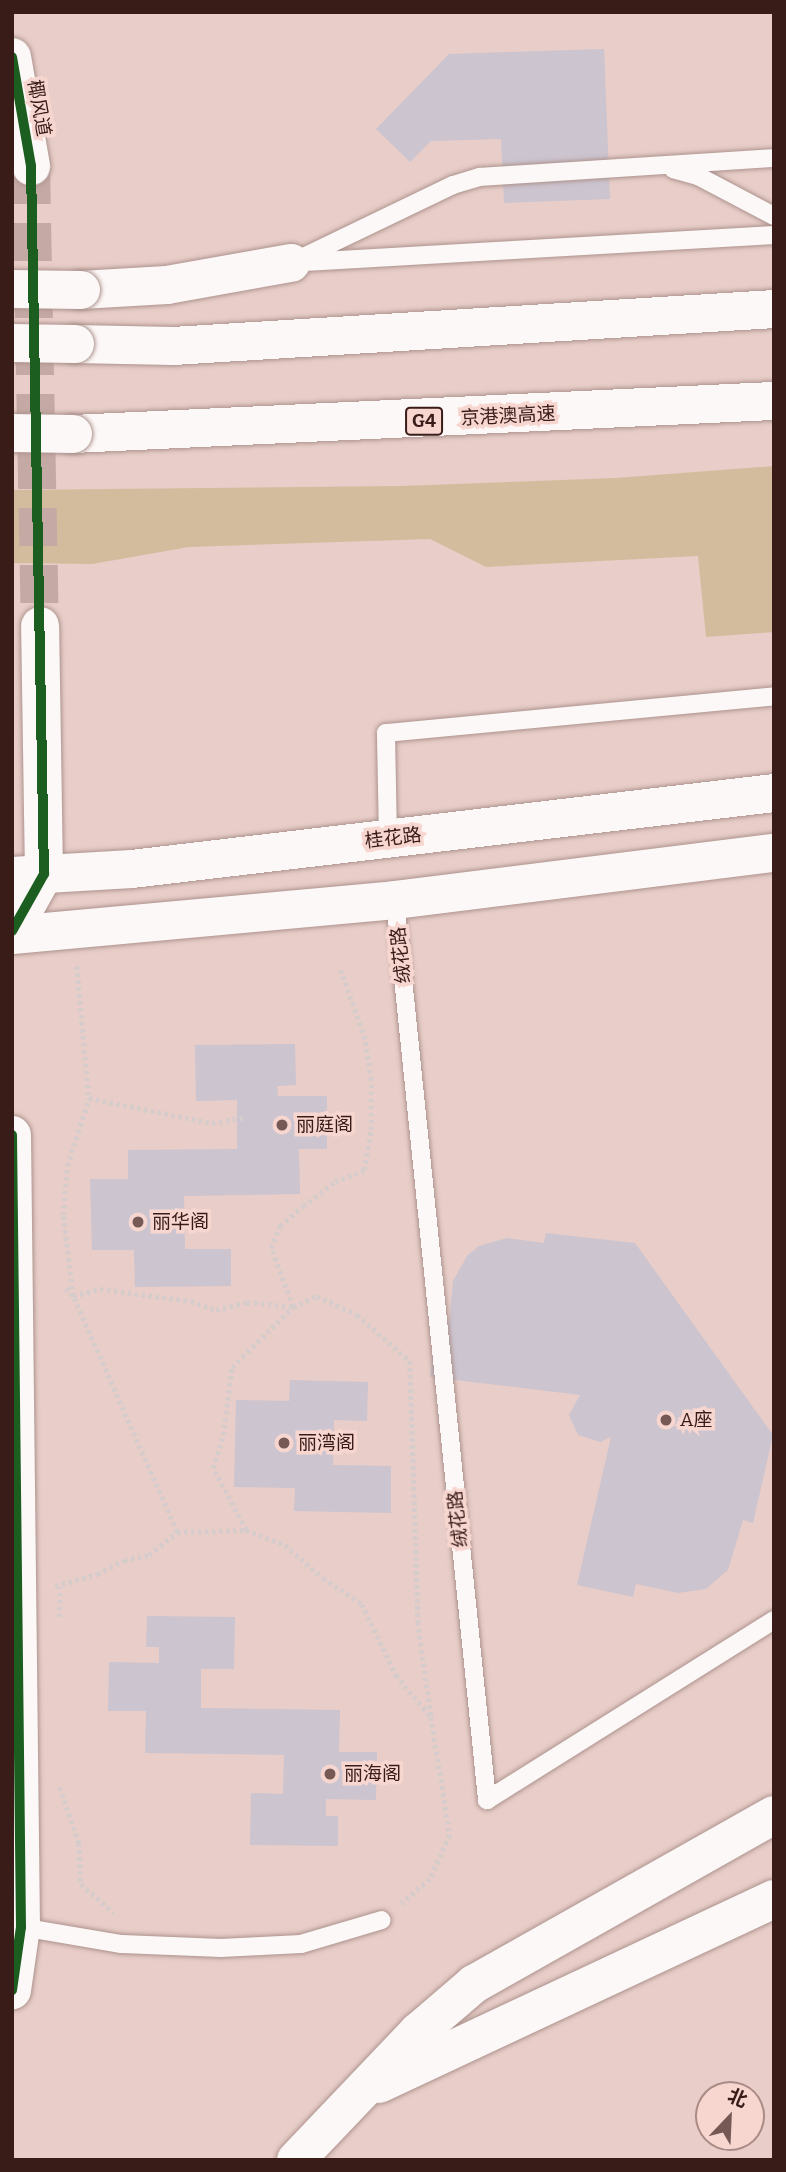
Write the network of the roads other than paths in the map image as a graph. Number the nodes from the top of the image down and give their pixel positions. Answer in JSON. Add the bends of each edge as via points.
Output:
{"nodes":[{"id":1,"x":12,"y":57,"type":"edge"},
{"id":2,"x":774,"y":158,"type":"edge"},
{"id":3,"x":659,"y":164,"type":"junction"},
{"id":4,"x":31,"y":166,"type":"tunnel mouth"},
{"id":5,"x":774,"y":216,"type":"edge"},
{"id":6,"x":774,"y":235,"type":"edge"},
{"id":7,"x":291,"y":263,"type":"junction"},
{"id":8,"x":12,"y":289,"type":"edge"},
{"id":9,"x":774,"y":309,"type":"edge"},
{"id":10,"x":12,"y":343,"type":"edge"},
{"id":11,"x":774,"y":401,"type":"edge"},
{"id":12,"x":12,"y":433,"type":"edge"},
{"id":13,"x":40,"y":626,"type":"tunnel mouth"},
{"id":14,"x":774,"y":696,"type":"edge"},
{"id":15,"x":774,"y":793,"type":"edge"},
{"id":16,"x":388,"y":839,"type":"junction"},
{"id":17,"x":774,"y":853,"type":"edge"},
{"id":18,"x":28,"y":875,"type":"edge"},
{"id":19,"x":395,"y":900,"type":"junction"},
{"id":20,"x":12,"y":933,"type":"edge"},
{"id":21,"x":12,"y":1135,"type":"edge"},
{"id":22,"x":13,"y":1301,"type":"edge"},
{"id":23,"x":774,"y":1620,"type":"edge"},
{"id":24,"x":774,"y":1815,"type":"edge"},
{"id":25,"x":774,"y":1899,"type":"edge"},
{"id":26,"x":382,"y":1920,"type":"road end"},
{"id":27,"x":17,"y":1927,"type":"edge"},
{"id":28,"x":12,"y":1990,"type":"edge"},
{"id":29,"x":361,"y":2092,"type":"junction"},
{"id":30,"x":296,"y":2160,"type":"edge"}],
"edges":[{"from":1,"to":4,"type":"main road","name":"椰风道"},
{"from":2,"to":3,"type":"lane"},
{"from":3,"to":5,"type":"lane","via":[[698,176]]},
{"from":3,"to":7,"type":"lane","via":[[480,177],[444,189]]},
{"from":6,"to":7,"type":"lane"},
{"from":7,"to":8,"type":"main road","bridge":true,"via":[[167,285]]},
{"from":9,"to":10,"type":"main road","bridge":true,"via":[[173,346]]},
{"from":11,"to":12,"type":"main road","name":"京港澳高速","number":"G4","bridge":true,"via":[[73,434]]},
{"from":13,"to":18,"type":"main road"},
{"from":14,"to":16,"type":"lane","via":[[386,733]]},
{"from":15,"to":16,"type":"main road","name":"桂花路"},
{"from":16,"to":18,"type":"main road","name":"桂花路","via":[[132,869]]},
{"from":17,"to":19,"type":"main road"},
{"from":18,"to":20,"type":"main road"},
{"from":19,"to":20,"type":"main road"},
{"from":19,"to":23,"type":"lane","name":"绒花路","via":[[486,1800]]},
{"from":21,"to":22,"type":"main road"},
{"from":22,"to":27,"type":"main road"},
{"from":24,"to":29,"type":"main road","via":[[474,1984],[418,2032]]},
{"from":25,"to":29,"type":"main road"},
{"from":26,"to":27,"type":"lane","via":[[301,1944],[220,1948],[122,1944]]},
{"from":27,"to":28,"type":"main road"},
{"from":29,"to":30,"type":"main road"}]}
